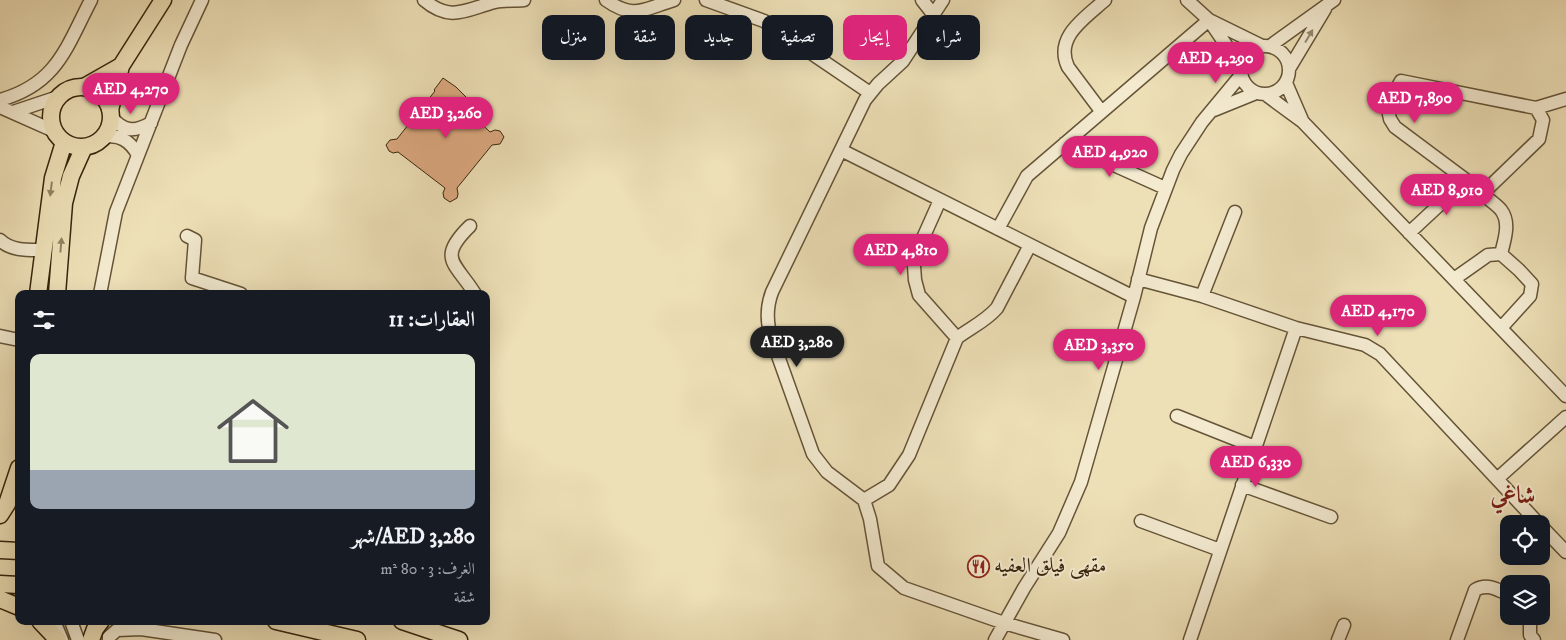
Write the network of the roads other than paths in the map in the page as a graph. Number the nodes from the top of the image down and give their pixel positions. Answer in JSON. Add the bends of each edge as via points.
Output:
{"nodes":[{"id":1,"x":91,"y":0,"type":"edge"},
{"id":2,"x":163,"y":0,"type":"edge"},
{"id":3,"x":202,"y":0,"type":"edge"},
{"id":4,"x":424,"y":0,"type":"edge"},
{"id":5,"x":524,"y":0,"type":"edge"},
{"id":6,"x":606,"y":0,"type":"edge"},
{"id":7,"x":674,"y":0,"type":"edge"},
{"id":8,"x":706,"y":0,"type":"edge"},
{"id":9,"x":922,"y":0,"type":"edge"},
{"id":10,"x":943,"y":0,"type":"edge"},
{"id":11,"x":1105,"y":0,"type":"edge"},
{"id":12,"x":1187,"y":0,"type":"edge"},
{"id":13,"x":1332,"y":1,"type":"edge"},
{"id":14,"x":934,"y":14,"type":"junction"},
{"id":15,"x":1209,"y":20,"type":"junction"},
{"id":16,"x":1266,"y":46,"type":"junction"},
{"id":17,"x":121,"y":66,"type":"junction"},
{"id":18,"x":1289,"y":69,"type":"junction"},
{"id":19,"x":1241,"y":71,"type":"junction"},
{"id":20,"x":1286,"y":83,"type":"junction"},
{"id":21,"x":84,"y":87,"type":"junction"},
{"id":22,"x":870,"y":93,"type":"junction"},
{"id":23,"x":1261,"y":94,"type":"junction"},
{"id":24,"x":58,"y":97,"type":"junction"},
{"id":25,"x":1566,"y":99,"type":"edge"},
{"id":26,"x":0,"y":100,"type":"edge"},
{"id":27,"x":0,"y":107,"type":"edge"},
{"id":28,"x":1536,"y":108,"type":"junction"},
{"id":29,"x":1211,"y":111,"type":"junction"},
{"id":30,"x":13,"y":112,"type":"junction"},
{"id":31,"x":1101,"y":112,"type":"junction"},
{"id":32,"x":110,"y":113,"type":"junction"},
{"id":33,"x":1303,"y":122,"type":"junction"},
{"id":34,"x":150,"y":123,"type":"junction"},
{"id":35,"x":59,"y":136,"type":"junction"},
{"id":36,"x":103,"y":137,"type":"junction"},
{"id":37,"x":1066,"y":143,"type":"junction"},
{"id":38,"x":84,"y":147,"type":"junction"},
{"id":39,"x":841,"y":150,"type":"junction"},
{"id":40,"x":138,"y":155,"type":"junction"},
{"id":41,"x":1466,"y":180,"type":"junction"},
{"id":42,"x":1165,"y":188,"type":"junction"},
{"id":43,"x":1482,"y":194,"type":"junction"},
{"id":44,"x":940,"y":200,"type":"junction"},
{"id":45,"x":1236,"y":212,"type":"dead end"},
{"id":46,"x":470,"y":226,"type":"dead end"},
{"id":47,"x":998,"y":229,"type":"junction"},
{"id":48,"x":1409,"y":233,"type":"junction"},
{"id":49,"x":187,"y":236,"type":"dead end"},
{"id":50,"x":0,"y":240,"type":"edge"},
{"id":51,"x":1030,"y":245,"type":"junction"},
{"id":52,"x":43,"y":250,"type":"junction"},
{"id":53,"x":1501,"y":254,"type":"junction"},
{"id":54,"x":1138,"y":279,"type":"junction"},
{"id":55,"x":1454,"y":279,"type":"junction"},
{"id":56,"x":38,"y":290,"type":"edge"},
{"id":57,"x":57,"y":290,"type":"edge"},
{"id":58,"x":101,"y":290,"type":"edge"},
{"id":59,"x":229,"y":290,"type":"edge"},
{"id":60,"x":472,"y":290,"type":"edge"},
{"id":61,"x":1202,"y":296,"type":"junction"},
{"id":62,"x":1134,"y":297,"type":"junction"},
{"id":63,"x":1296,"y":328,"type":"junction"},
{"id":64,"x":1501,"y":328,"type":"junction"},
{"id":65,"x":0,"y":336,"type":"edge"},
{"id":66,"x":957,"y":338,"type":"junction"},
{"id":67,"x":15,"y":339,"type":"edge"},
{"id":68,"x":1566,"y":396,"type":"edge"},
{"id":69,"x":1177,"y":416,"type":"dead end"},
{"id":70,"x":1566,"y":417,"type":"edge"},
{"id":71,"x":1255,"y":447,"type":"junction"},
{"id":72,"x":15,"y":479,"type":"edge"},
{"id":73,"x":1498,"y":480,"type":"junction"},
{"id":74,"x":1242,"y":485,"type":"junction"},
{"id":75,"x":864,"y":500,"type":"junction"},
{"id":76,"x":0,"y":515,"type":"edge"},
{"id":77,"x":1531,"y":515,"type":"edge"},
{"id":78,"x":1331,"y":517,"type":"dead end"},
{"id":79,"x":1141,"y":521,"type":"dead end"},
{"id":80,"x":1550,"y":535,"type":"edge"},
{"id":81,"x":0,"y":550,"type":"edge"},
{"id":82,"x":1220,"y":550,"type":"junction"},
{"id":83,"x":15,"y":551,"type":"edge"},
{"id":84,"x":1566,"y":552,"type":"edge"},
{"id":85,"x":0,"y":584,"type":"edge"},
{"id":86,"x":15,"y":585,"type":"edge"},
{"id":87,"x":1500,"y":591,"type":"edge"},
{"id":88,"x":0,"y":599,"type":"edge"},
{"id":89,"x":15,"y":605,"type":"edge"},
{"id":90,"x":1004,"y":623,"type":"junction"},
{"id":91,"x":44,"y":625,"type":"edge"},
{"id":92,"x":56,"y":625,"type":"edge"},
{"id":93,"x":72,"y":625,"type":"edge"},
{"id":94,"x":98,"y":625,"type":"edge"},
{"id":95,"x":293,"y":625,"type":"edge"},
{"id":96,"x":418,"y":625,"type":"edge"},
{"id":97,"x":1344,"y":625,"type":"dead end"},
{"id":98,"x":1530,"y":625,"type":"edge"},
{"id":99,"x":58,"y":640,"type":"edge"},
{"id":100,"x":62,"y":640,"type":"edge"},
{"id":101,"x":78,"y":640,"type":"edge"},
{"id":102,"x":91,"y":640,"type":"edge"},
{"id":103,"x":109,"y":640,"type":"edge"},
{"id":104,"x":215,"y":640,"type":"edge"},
{"id":105,"x":357,"y":640,"type":"edge"},
{"id":106,"x":459,"y":640,"type":"edge"},
{"id":107,"x":995,"y":640,"type":"edge"},
{"id":108,"x":1063,"y":640,"type":"edge"},
{"id":109,"x":1190,"y":640,"type":"edge"},
{"id":110,"x":1338,"y":640,"type":"edge"},
{"id":111,"x":1457,"y":640,"type":"edge"},
{"id":112,"x":1534,"y":640,"type":"edge"}],
"edges":[{"from":1,"to":26,"type":"street","via":[[58,64],[35,85]]},
{"from":2,"to":17,"type":"main road"},
{"from":3,"to":34,"type":"street"},
{"from":4,"to":5,"type":"street","via":[[436,9],[459,13],[496,2]]},
{"from":6,"to":7,"type":"street","via":[[618,8],[637,12]]},
{"from":8,"to":22,"type":"street","via":[[764,21]]},
{"from":9,"to":14,"type":"street"},
{"from":10,"to":14,"type":"street"},
{"from":11,"to":31,"type":"street","via":[[1075,26],[1064,50],[1068,67]]},
{"from":12,"to":15,"type":"street"},
{"from":13,"to":16,"type":"street"},
{"from":18,"to":13,"type":"street","one_way":true},
{"from":14,"to":22,"type":"street","via":[[903,61]]},
{"from":15,"to":16,"type":"street"},
{"from":15,"to":19,"type":"street"},
{"from":15,"to":31,"type":"street"},
{"from":16,"to":18,"type":"street","via":[[1286,57]]},
{"from":16,"to":19,"type":"street","via":[[1248,53]]},
{"from":17,"to":21,"type":"main road"},
{"from":17,"to":32,"type":"main road"},
{"from":18,"to":20,"type":"street"},
{"from":19,"to":23,"type":"street","via":[[1244,83]]},
{"from":19,"to":29,"type":"street"},
{"from":20,"to":23,"type":"street","via":[[1277,91]]},
{"from":20,"to":33,"type":"street"},
{"from":21,"to":24,"type":"main road","via":[[70,89]]},
{"from":21,"to":32,"type":"main road","via":[[103,97]]},
{"from":22,"to":39,"type":"street"},
{"from":23,"to":29,"type":"street"},
{"from":23,"to":33,"type":"street"},
{"from":24,"to":30,"type":"street"},
{"from":24,"to":35,"type":"main road","via":[[50,117]]},
{"from":25,"to":28,"type":"street"},
{"from":27,"to":30,"type":"street"},
{"from":28,"to":41,"type":"street","via":[[1401,81],[1387,105],[1394,127]]},
{"from":28,"to":43,"type":"street","via":[[1542,120],[1539,139]]},
{"from":29,"to":42,"type":"street","via":[[1181,154]]},
{"from":30,"to":35,"type":"street"},
{"from":31,"to":37,"type":"street"},
{"from":32,"to":34,"type":"street","via":[[125,129],[142,128]]},
{"from":32,"to":36,"type":"main road","via":[[108,131]]},
{"from":33,"to":48,"type":"street"},
{"from":34,"to":40,"type":"street"},
{"from":35,"to":38,"type":"main road","via":[[70,145]]},
{"from":35,"to":52,"type":"main road","one_way":true},
{"from":36,"to":38,"type":"main road"},
{"from":36,"to":40,"type":"street","via":[[119,137],[127,141]]},
{"from":37,"to":42,"type":"street"},
{"from":37,"to":47,"type":"street","via":[[1027,176]]},
{"from":57,"to":38,"type":"main road","one_way":true,"via":[[64,203]]},
{"from":39,"to":44,"type":"street"},
{"from":39,"to":75,"type":"street","via":[[772,292],[768,323],[813,454],[827,472]]},
{"from":40,"to":58,"type":"street","via":[[116,212]]},
{"from":41,"to":43,"type":"street"},
{"from":41,"to":48,"type":"street"},
{"from":42,"to":54,"type":"street","via":[[1150,228]]},
{"from":43,"to":53,"type":"street","via":[[1501,210],[1506,222]]},
{"from":44,"to":47,"type":"street"},
{"from":44,"to":66,"type":"street","via":[[919,247],[914,266],[915,280],[919,295]]},
{"from":45,"to":61,"type":"street"},
{"from":46,"to":60,"type":"street","via":[[451,250],[451,256]]},
{"from":47,"to":51,"type":"street"},
{"from":48,"to":55,"type":"street"},
{"from":49,"to":59,"type":"street","via":[[195,240],[192,278]]},
{"from":50,"to":52,"type":"street","via":[[20,250]]},
{"from":51,"to":62,"type":"street"},
{"from":51,"to":66,"type":"street","via":[[991,316]]},
{"from":52,"to":56,"type":"main road"},
{"from":53,"to":55,"type":"street","via":[[1488,255]]},
{"from":53,"to":64,"type":"street","via":[[1532,284],[1530,296]]},
{"from":54,"to":61,"type":"street"},
{"from":54,"to":62,"type":"street"},
{"from":55,"to":64,"type":"street"},
{"from":61,"to":63,"type":"street"},
{"from":62,"to":90,"type":"street","via":[[1090,455],[1074,499],[1059,533]]},
{"from":63,"to":71,"type":"street"},
{"from":63,"to":73,"type":"street","via":[[1365,345],[1380,354]]},
{"from":64,"to":68,"type":"street"},
{"from":65,"to":67,"type":"street"},
{"from":66,"to":75,"type":"street","via":[[909,455],[889,485]]},
{"from":69,"to":71,"type":"street"},
{"from":70,"to":73,"type":"street"},
{"from":71,"to":74,"type":"street"},
{"from":72,"to":76,"type":"main road"},
{"from":73,"to":77,"type":"street"},
{"from":74,"to":78,"type":"street"},
{"from":74,"to":82,"type":"street"},
{"from":75,"to":90,"type":"street","via":[[878,566],[904,588]]},
{"from":79,"to":82,"type":"street"},
{"from":80,"to":84,"type":"street"},
{"from":81,"to":83,"type":"main road"},
{"from":82,"to":109,"type":"street"},
{"from":85,"to":86,"type":"main road"},
{"from":87,"to":111,"type":"street","via":[[1488,587],[1475,590]]},
{"from":88,"to":89,"type":"main road"},
{"from":90,"to":107,"type":"street"},
{"from":90,"to":108,"type":"street"},
{"from":91,"to":99,"type":"main road"},
{"from":92,"to":100,"type":"street"},
{"from":93,"to":101,"type":"street"},
{"from":94,"to":102,"type":"main road"},
{"from":95,"to":105,"type":"main road"},
{"from":96,"to":106,"type":"main road"},
{"from":97,"to":110,"type":"street"},
{"from":98,"to":112,"type":"street","via":[[1530,635]]},
{"from":103,"to":104,"type":"street","via":[[117,630],[141,629]]}]}
